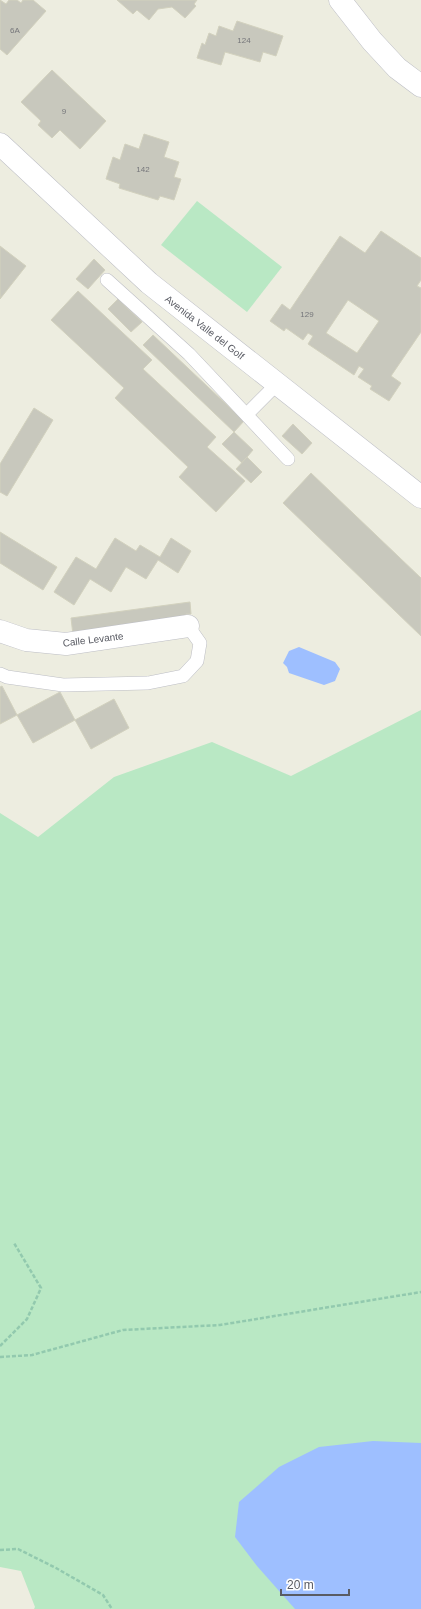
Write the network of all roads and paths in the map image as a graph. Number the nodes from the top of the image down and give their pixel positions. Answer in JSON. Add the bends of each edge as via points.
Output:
{"nodes":[{"id":1,"x":340,"y":0,"type":"edge"},
{"id":2,"x":421,"y":86,"type":"edge"},
{"id":3,"x":0,"y":144,"type":"edge"},
{"id":4,"x":106,"y":280,"type":"dead end"},
{"id":5,"x":277,"y":384,"type":"junction"},
{"id":6,"x":247,"y":414,"type":"junction"},
{"id":7,"x":288,"y":459,"type":"dead end"},
{"id":8,"x":421,"y":497,"type":"edge"},
{"id":9,"x":188,"y":626,"type":"joint"},
{"id":10,"x":0,"y":631,"type":"edge"},
{"id":11,"x":0,"y":674,"type":"edge"},
{"id":12,"x":14,"y":1243,"type":"dead end"},
{"id":13,"x":421,"y":1292,"type":"edge"},
{"id":14,"x":0,"y":1346,"type":"edge"},
{"id":15,"x":0,"y":1357,"type":"edge"},
{"id":16,"x":0,"y":1550,"type":"edge"},
{"id":17,"x":112,"y":1609,"type":"edge"}],
"edges":[{"from":1,"to":2,"type":"street","via":[[397,68]]},
{"from":3,"to":5,"type":"street","name":"Avenida Valle del Golf","via":[[149,283]]},
{"from":4,"to":6,"type":"lane","via":[[189,354]]},
{"from":5,"to":6,"type":"lane"},
{"from":5,"to":8,"type":"street","name":"Avenida Valle del Golf"},
{"from":6,"to":7,"type":"lane"},
{"from":9,"to":10,"type":"street","name":"Calle Levante","via":[[66,644],[26,640]]},
{"from":9,"to":11,"type":"lane","via":[[200,643],[197,662],[183,676],[148,683],[63,685]]},
{"from":12,"to":14,"type":"path","via":[[41,1288],[27,1319]]},
{"from":13,"to":15,"type":"path","via":[[220,1325],[123,1330],[32,1354]]},
{"from":16,"to":17,"type":"path","via":[[18,1549],[56,1568],[103,1595]]}]}
